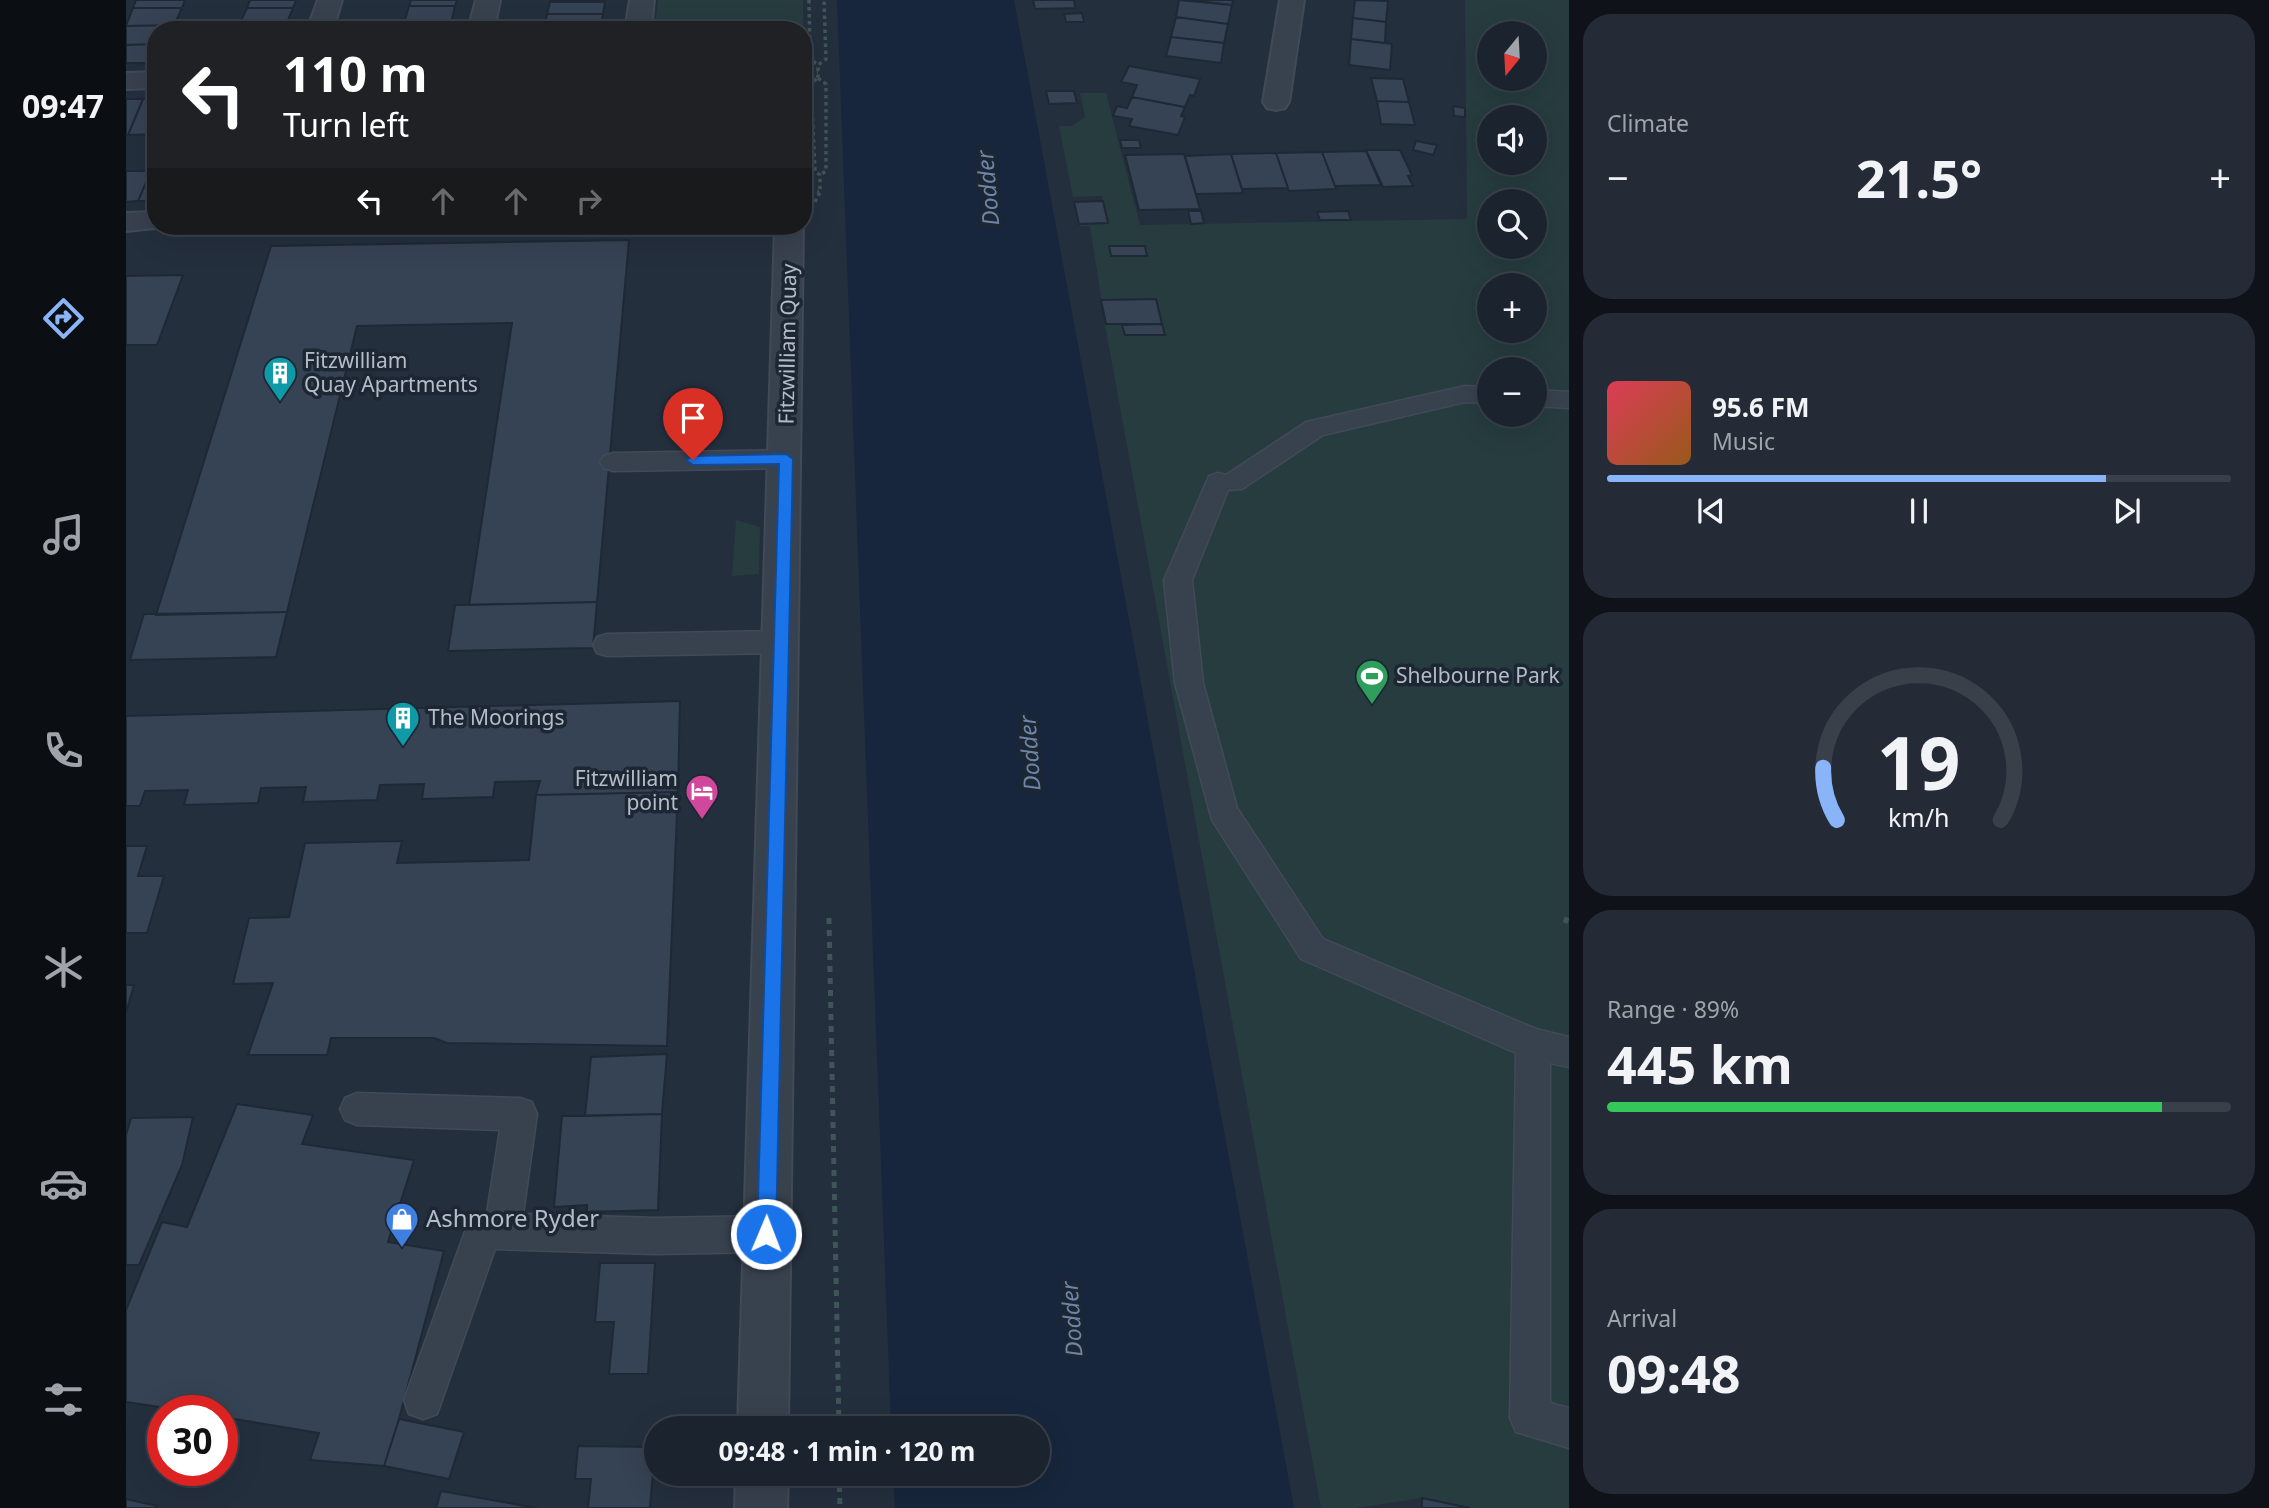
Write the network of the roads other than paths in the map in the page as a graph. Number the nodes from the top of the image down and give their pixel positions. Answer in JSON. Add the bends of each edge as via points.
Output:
{"nodes":[{"id":1,"x":330,"y":0,"type":"edge"},
{"id":2,"x":488,"y":0,"type":"edge"},
{"id":3,"x":642,"y":0,"type":"edge"},
{"id":4,"x":1292,"y":0,"type":"edge"},
{"id":5,"x":323,"y":21,"type":"edge"},
{"id":6,"x":483,"y":21,"type":"edge"},
{"id":7,"x":639,"y":21,"type":"edge"},
{"id":8,"x":147,"y":80,"type":"edge"},
{"id":9,"x":126,"y":81,"type":"edge"},
{"id":10,"x":1276,"y":102,"type":"dead end"},
{"id":11,"x":147,"y":221,"type":"edge"},
{"id":12,"x":126,"y":222,"type":"edge"},
{"id":13,"x":789,"y":235,"type":"edge"},
{"id":14,"x":1477,"y":395,"type":"edge"},
{"id":15,"x":1547,"y":399,"type":"edge"},
{"id":16,"x":1569,"y":400,"type":"edge"},
{"id":17,"x":786,"y":459,"type":"junction"},
{"id":18,"x":613,"y":462,"type":"dead end"},
{"id":19,"x":782,"y":642,"type":"junction"},
{"id":20,"x":607,"y":645,"type":"dead end"},
{"id":21,"x":1551,"y":1048,"type":"edge"},
{"id":22,"x":357,"y":1109,"type":"dead end"},
{"id":23,"x":502,"y":1232,"type":"junction"},
{"id":24,"x":766,"y":1234,"type":"junction"},
{"id":25,"x":423,"y":1400,"type":"dead end"},
{"id":26,"x":763,"y":1416,"type":"edge"},
{"id":27,"x":1569,"y":1428,"type":"edge"},
{"id":28,"x":762,"y":1486,"type":"edge"},
{"id":29,"x":761,"y":1508,"type":"edge"}],
"edges":[{"from":1,"to":5,"type":"street"},
{"from":2,"to":6,"type":"street"},
{"from":3,"to":7,"type":"street"},
{"from":4,"to":10,"type":"street"},
{"from":8,"to":9,"type":"street"},
{"from":11,"to":12,"type":"street"},
{"from":13,"to":17,"type":"street","name":"Fitzwilliam Quay"},
{"from":14,"to":21,"type":"lane","via":[[1315,428],[1225,483],[1178,580],[1189,683],[1223,811],[1312,949]]},
{"from":15,"to":16,"type":"lane"},
{"from":17,"to":18,"type":"lane"},
{"from":17,"to":19,"type":"street","name":"Fitzwilliam Quay"},
{"from":19,"to":20,"type":"lane"},
{"from":19,"to":24,"type":"street","name":"Fitzwilliam Quay"},
{"from":21,"to":27,"type":"lane","via":[[1530,1418]]},
{"from":22,"to":23,"type":"lane","via":[[520,1114]]},
{"from":23,"to":24,"type":"lane"},
{"from":23,"to":25,"type":"lane","via":[[483,1231]]},
{"from":24,"to":26,"type":"street","name":"Fitzwilliam Quay"},
{"from":28,"to":29,"type":"street"}]}
